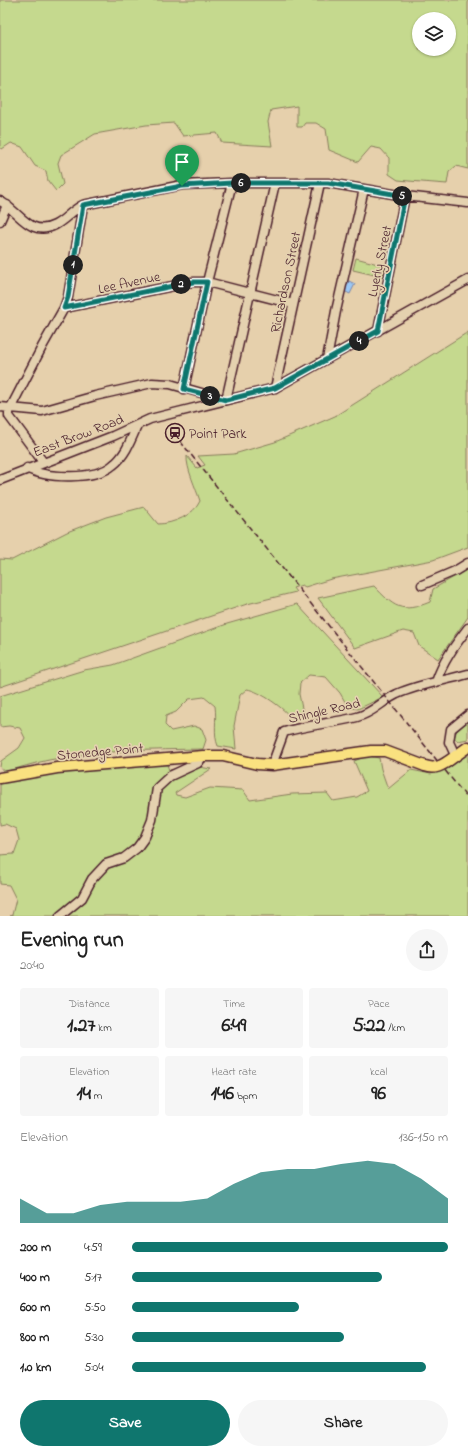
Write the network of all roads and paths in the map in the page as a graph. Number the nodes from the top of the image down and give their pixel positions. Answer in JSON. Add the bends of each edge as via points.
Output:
{"nodes":[{"id":1,"x":232,"y":183,"type":"junction"},
{"id":2,"x":275,"y":183,"type":"junction"},
{"id":3,"x":320,"y":183,"type":"junction"},
{"id":4,"x":364,"y":188,"type":"junction"},
{"id":5,"x":405,"y":196,"type":"junction"},
{"id":6,"x":4,"y":203,"type":"edge"},
{"id":7,"x":468,"y":203,"type":"edge"},
{"id":8,"x":83,"y":205,"type":"junction"},
{"id":9,"x":0,"y":221,"type":"edge"},
{"id":10,"x":468,"y":280,"type":"edge"},
{"id":11,"x":207,"y":282,"type":"junction"},
{"id":12,"x":251,"y":293,"type":"junction"},
{"id":13,"x":293,"y":304,"type":"junction"},
{"id":14,"x":64,"y":308,"type":"junction"},
{"id":15,"x":378,"y":331,"type":"junction"},
{"id":16,"x":327,"y":359,"type":"junction"},
{"id":17,"x":275,"y":388,"type":"junction"},
{"id":18,"x":184,"y":389,"type":"junction"},
{"id":19,"x":226,"y":400,"type":"junction"},
{"id":20,"x":0,"y":407,"type":"edge"},
{"id":21,"x":11,"y":407,"type":"junction"},
{"id":22,"x":137,"y":426,"type":"junction"},
{"id":23,"x":43,"y":462,"type":"junction"},
{"id":24,"x":27,"y":468,"type":"junction"},
{"id":25,"x":0,"y":480,"type":"edge"},
{"id":26,"x":468,"y":563,"type":"edge"},
{"id":27,"x":422,"y":585,"type":"dead end"},
{"id":28,"x":468,"y":628,"type":"edge"},
{"id":29,"x":468,"y":674,"type":"edge"},
{"id":30,"x":436,"y":682,"type":"junction"},
{"id":31,"x":468,"y":716,"type":"edge"},
{"id":32,"x":468,"y":747,"type":"edge"},
{"id":33,"x":455,"y":754,"type":"junction"},
{"id":34,"x":203,"y":756,"type":"junction"},
{"id":35,"x":272,"y":764,"type":"junction"},
{"id":36,"x":0,"y":778,"type":"edge"},
{"id":37,"x":60,"y":916,"type":"edge"}],
"edges":[{"from":1,"to":2,"type":"street"},
{"from":1,"to":8,"type":"street","via":[[182,186]]},
{"from":1,"to":11,"type":"street"},
{"from":2,"to":3,"type":"street"},
{"from":2,"to":12,"type":"street"},
{"from":3,"to":4,"type":"street"},
{"from":3,"to":13,"type":"street","name":"Richardson Street"},
{"from":4,"to":5,"type":"street"},
{"from":4,"to":16,"type":"street"},
{"from":5,"to":7,"type":"street"},
{"from":5,"to":15,"type":"street","name":"Lyerly Street"},
{"from":6,"to":8,"type":"street","via":[[22,220],[38,229],[56,224]]},
{"from":6,"to":9,"type":"street"},
{"from":8,"to":14,"type":"street"},
{"from":10,"to":15,"type":"street","name":"East Brow Road"},
{"from":11,"to":12,"type":"street","name":"Lee Avenue"},
{"from":11,"to":14,"type":"street","name":"Lee Avenue","via":[[193,282]]},
{"from":11,"to":18,"type":"street"},
{"from":12,"to":13,"type":"street","name":"Lee Avenue"},
{"from":12,"to":19,"type":"street"},
{"from":13,"to":17,"type":"street","name":"Richardson Street"},
{"from":14,"to":21,"type":"street"},
{"from":15,"to":16,"type":"street","name":"East Brow Road"},
{"from":16,"to":17,"type":"street","name":"East Brow Road"},
{"from":17,"to":19,"type":"street","name":"East Brow Road"},
{"from":18,"to":19,"type":"street"},
{"from":18,"to":21,"type":"street","via":[[170,384],[152,383],[42,411]]},
{"from":19,"to":22,"type":"street","name":"East Brow Road","via":[[150,419]]},
{"from":20,"to":21,"type":"street"},
{"from":21,"to":23,"type":"street","via":[[9,416]]},
{"from":22,"to":23,"type":"street","name":"East Brow Road"},
{"from":22,"to":24,"type":"street","name":"East Brow Road","via":[[120,458],[104,471],[74,476],[51,476]]},
{"from":23,"to":24,"type":"street","name":"East Brow Road"},
{"from":24,"to":25,"type":"street","name":"East Brow Road"},
{"from":26,"to":27,"type":"street"},
{"from":28,"to":30,"type":"street","via":[[440,668]]},
{"from":29,"to":30,"type":"street","name":"Shingle Road"},
{"from":30,"to":35,"type":"street","name":"Shingle Road","via":[[398,694],[371,712],[357,717],[284,732]]},
{"from":31,"to":33,"type":"street","via":[[450,729],[449,742]]},
{"from":32,"to":33,"type":"main road"},
{"from":33,"to":35,"type":"main road","name":"Stonedge Point","bridge":true,"via":[[439,767],[431,768],[403,756],[378,751]]},
{"from":34,"to":35,"type":"main road","name":"Stonedge Point","via":[[223,756],[257,764]]},
{"from":34,"to":36,"type":"main road","name":"Stonedge Point","via":[[71,766]]},
{"from":34,"to":37,"type":"street","via":[[198,763],[170,776],[157,788],[152,820],[146,837],[138,848],[124,858],[106,864],[92,879],[82,898]]}]}
